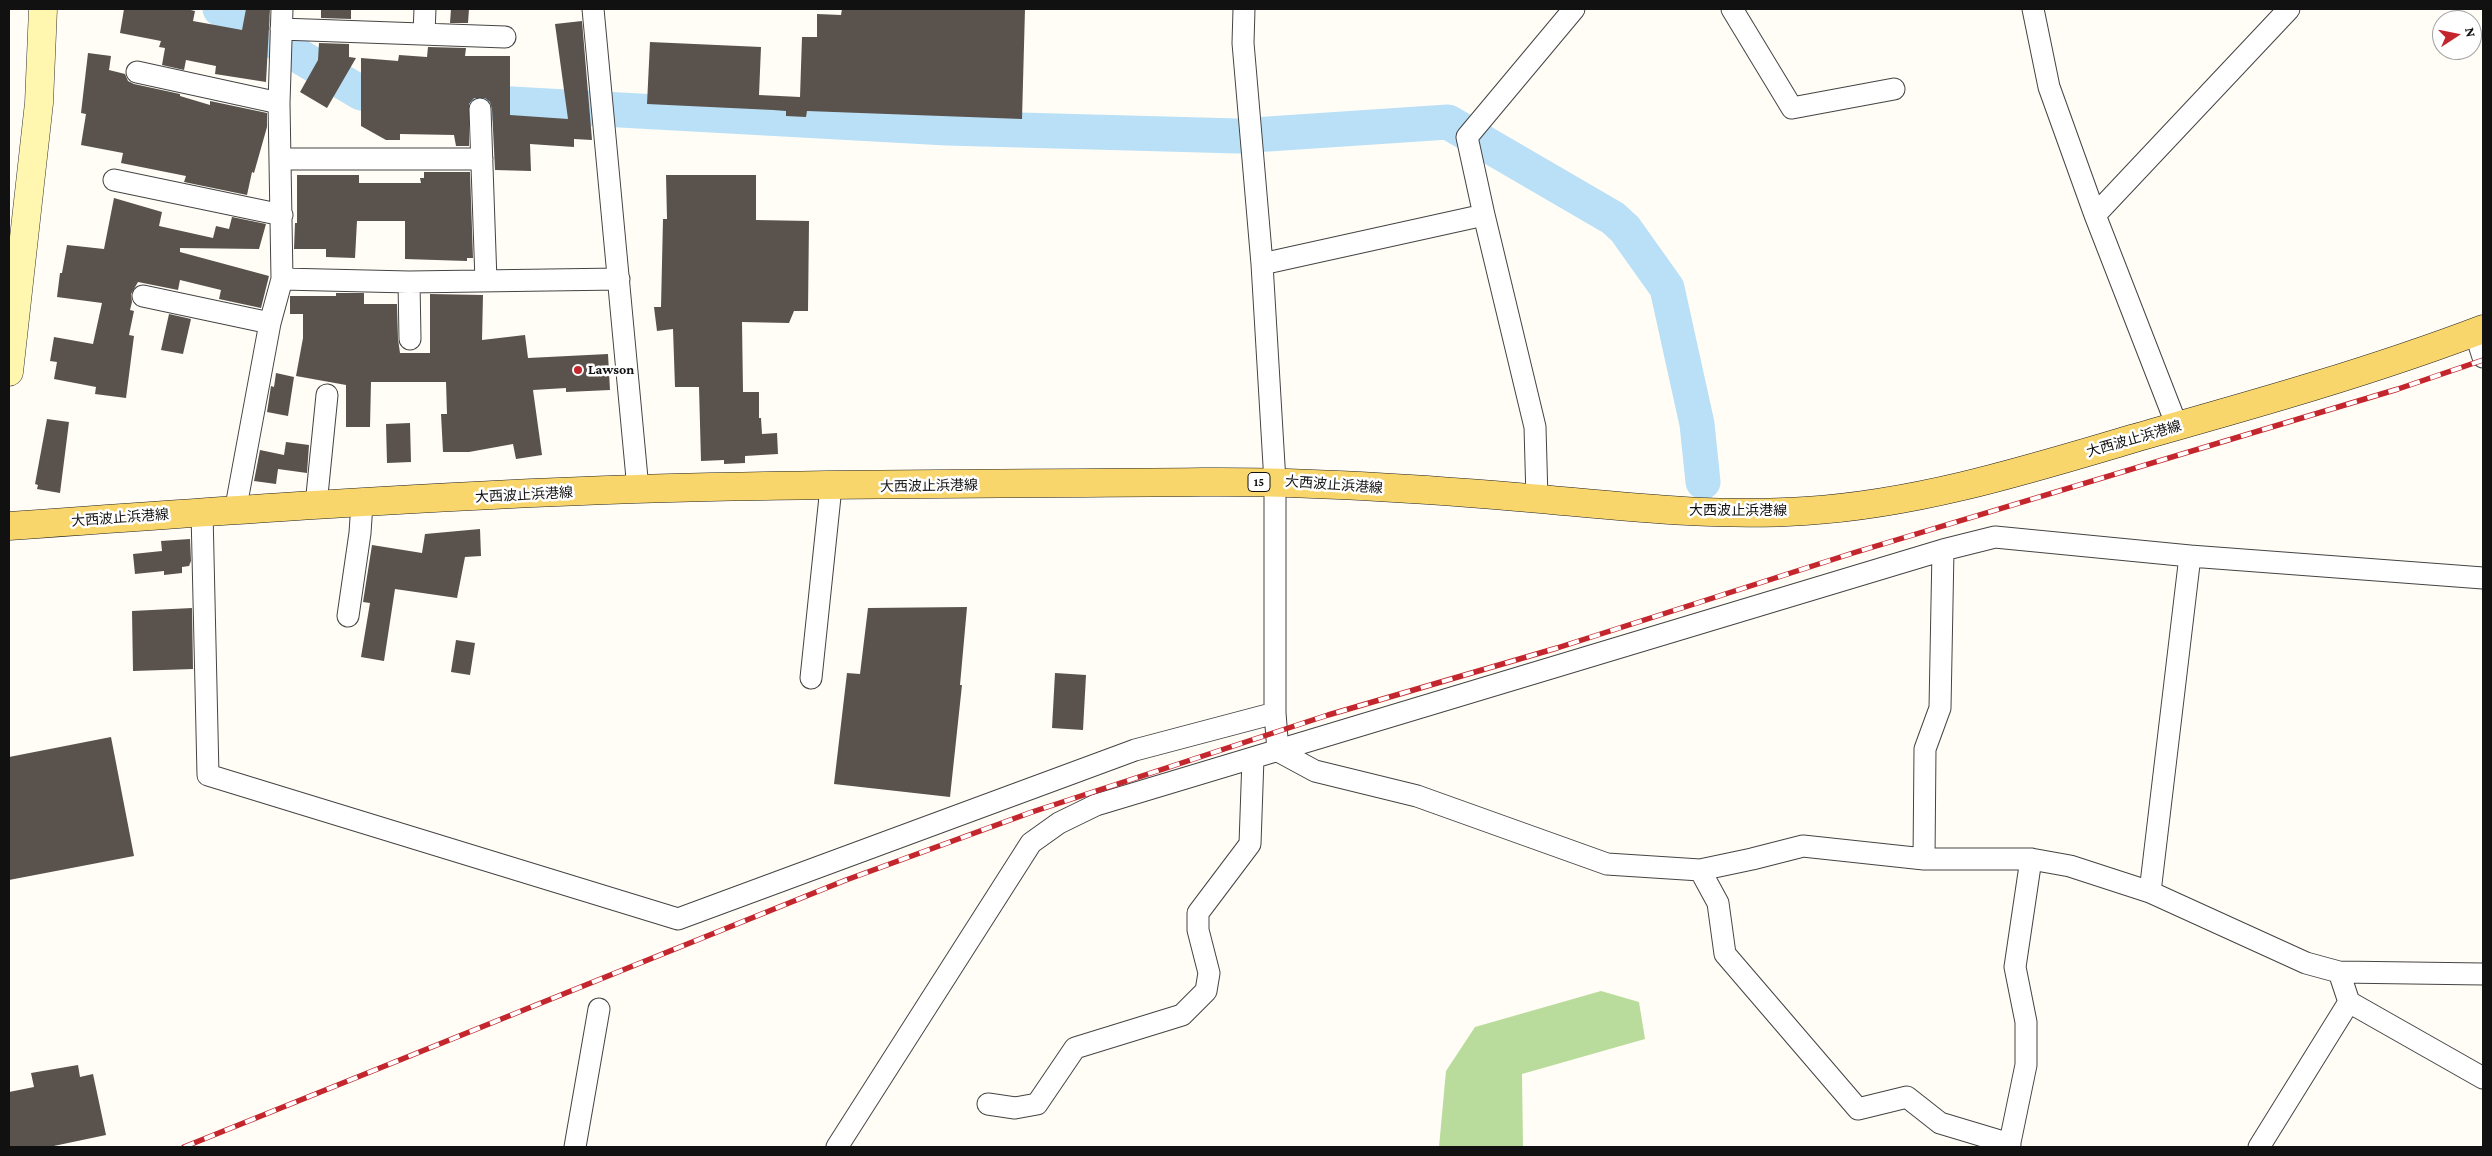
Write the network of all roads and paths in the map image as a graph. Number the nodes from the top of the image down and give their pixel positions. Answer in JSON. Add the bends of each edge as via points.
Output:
{"nodes":[{"id":1,"x":43,"y":9,"type":"edge"},
{"id":2,"x":425,"y":9,"type":"edge"},
{"id":3,"x":593,"y":9,"type":"edge"},
{"id":4,"x":1244,"y":9,"type":"edge"},
{"id":5,"x":1574,"y":9,"type":"edge"},
{"id":6,"x":1732,"y":9,"type":"edge"},
{"id":7,"x":2033,"y":9,"type":"edge"},
{"id":8,"x":2289,"y":9,"type":"edge"},
{"id":9,"x":281,"y":19,"type":"edge"},
{"id":10,"x":424,"y":33,"type":"junction"},
{"id":11,"x":505,"y":37,"type":"dead end"},
{"id":12,"x":137,"y":72,"type":"dead end"},
{"id":13,"x":1894,"y":89,"type":"dead end"},
{"id":14,"x":279,"y":102,"type":"junction"},
{"id":15,"x":480,"y":109,"type":"dead end"},
{"id":16,"x":280,"y":159,"type":"junction"},
{"id":17,"x":482,"y":159,"type":"junction"},
{"id":18,"x":114,"y":180,"type":"dead end"},
{"id":19,"x":282,"y":215,"type":"junction"},
{"id":20,"x":1484,"y":215,"type":"junction"},
{"id":21,"x":2095,"y":215,"type":"junction"},
{"id":22,"x":1262,"y":264,"type":"junction"},
{"id":23,"x":282,"y":278,"type":"junction"},
{"id":24,"x":619,"y":279,"type":"junction"},
{"id":25,"x":486,"y":281,"type":"junction"},
{"id":26,"x":409,"y":282,"type":"junction"},
{"id":27,"x":144,"y":296,"type":"dead end"},
{"id":28,"x":270,"y":323,"type":"junction"},
{"id":29,"x":410,"y":339,"type":"dead end"},
{"id":30,"x":2480,"y":339,"type":"edge"},
{"id":31,"x":9,"y":372,"type":"edge"},
{"id":32,"x":328,"y":395,"type":"dead end"},
{"id":33,"x":2177,"y":426,"type":"junction"},
{"id":34,"x":1275,"y":482,"type":"junction"},
{"id":35,"x":830,"y":487,"type":"junction"},
{"id":36,"x":638,"y":489,"type":"junction"},
{"id":37,"x":1537,"y":499,"type":"junction"},
{"id":38,"x":362,"y":503,"type":"junction"},
{"id":39,"x":316,"y":505,"type":"junction"},
{"id":40,"x":202,"y":512,"type":"junction"},
{"id":41,"x":235,"y":512,"type":"junction"},
{"id":42,"x":9,"y":526,"type":"edge"},
{"id":43,"x":1943,"y":550,"type":"junction"},
{"id":44,"x":2190,"y":556,"type":"junction"},
{"id":45,"x":2483,"y":578,"type":"edge"},
{"id":46,"x":348,"y":616,"type":"dead end"},
{"id":47,"x":810,"y":678,"type":"dead end"},
{"id":48,"x":1275,"y":713,"type":"junction"},
{"id":49,"x":1278,"y":750,"type":"junction"},
{"id":50,"x":1253,"y":758,"type":"junction"},
{"id":51,"x":1924,"y":859,"type":"junction"},
{"id":52,"x":2031,"y":859,"type":"junction"},
{"id":53,"x":1700,"y":870,"type":"junction"},
{"id":54,"x":2150,"y":892,"type":"junction"},
{"id":55,"x":2339,"y":972,"type":"junction"},
{"id":56,"x":2483,"y":974,"type":"edge"},
{"id":57,"x":2349,"y":1002,"type":"junction"},
{"id":58,"x":599,"y":1009,"type":"dead end"},
{"id":59,"x":2483,"y":1078,"type":"edge"},
{"id":60,"x":988,"y":1104,"type":"dead end"},
{"id":61,"x":2009,"y":1146,"type":"edge"},
{"id":62,"x":575,"y":1147,"type":"edge"},
{"id":63,"x":837,"y":1147,"type":"edge"},
{"id":64,"x":2259,"y":1147,"type":"edge"}],
"edges":[{"from":1,"to":31,"type":"street","via":[[39,103]]},
{"from":2,"to":10,"type":"street"},
{"from":3,"to":24,"type":"street"},
{"from":4,"to":22,"type":"street","via":[[1243,43]]},
{"from":5,"to":20,"type":"street","via":[[1468,137]]},
{"from":6,"to":13,"type":"street","via":[[1792,108]]},
{"from":7,"to":21,"type":"street","via":[[2049,87]]},
{"from":8,"to":21,"type":"street"},
{"from":9,"to":10,"type":"street"},
{"from":9,"to":14,"type":"street"},
{"from":10,"to":11,"type":"street"},
{"from":12,"to":14,"type":"street"},
{"from":14,"to":16,"type":"street"},
{"from":15,"to":17,"type":"street"},
{"from":16,"to":17,"type":"street"},
{"from":16,"to":19,"type":"street"},
{"from":17,"to":25,"type":"street"},
{"from":18,"to":19,"type":"street"},
{"from":19,"to":23,"type":"street"},
{"from":20,"to":22,"type":"street"},
{"from":20,"to":37,"type":"street","via":[[1535,427]]},
{"from":21,"to":33,"type":"street"},
{"from":22,"to":34,"type":"street"},
{"from":23,"to":26,"type":"street"},
{"from":23,"to":28,"type":"street"},
{"from":24,"to":25,"type":"street"},
{"from":24,"to":36,"type":"street"},
{"from":25,"to":26,"type":"street"},
{"from":26,"to":29,"type":"street"},
{"from":27,"to":28,"type":"street"},
{"from":28,"to":41,"type":"street"},
{"from":30,"to":33,"type":"main road","name":"大西波止浜港線","number":"15","via":[[2401,359]]},
{"from":32,"to":39,"type":"street"},
{"from":33,"to":37,"type":"main road","name":"大西波止浜港線","number":"15","via":[[1979,483],[1875,505],[1801,512],[1722,513]]},
{"from":34,"to":35,"type":"main road","name":"大西波止浜港線","number":"15"},
{"from":34,"to":37,"type":"main road","name":"大西波止浜港線","number":"15"},
{"from":34,"to":48,"type":"street"},
{"from":35,"to":36,"type":"main road","name":"大西波止浜港線","number":"15"},
{"from":35,"to":47,"type":"street"},
{"from":36,"to":38,"type":"main road","name":"大西波止浜港線","number":"15"},
{"from":38,"to":39,"type":"main road","name":"大西波止浜港線","number":"15"},
{"from":38,"to":46,"type":"street"},
{"from":39,"to":41,"type":"main road","name":"大西波止浜港線","number":"15"},
{"from":40,"to":41,"type":"main road","name":"大西波止浜港線","number":"15"},
{"from":40,"to":42,"type":"main road","name":"大西波止浜港線","number":"15"},
{"from":40,"to":48,"type":"street","via":[[208,775],[678,919],[1135,750]]},
{"from":43,"to":44,"type":"street","via":[[1994,537]]},
{"from":43,"to":49,"type":"street"},
{"from":43,"to":51,"type":"street","via":[[1940,708],[1925,748]]},
{"from":44,"to":45,"type":"street"},
{"from":44,"to":54,"type":"street"},
{"from":48,"to":49,"type":"street"},
{"from":49,"to":50,"type":"street"},
{"from":49,"to":53,"type":"street","via":[[1315,771],[1417,796],[1607,864]]},
{"from":50,"to":60,"type":"street","via":[[1250,844],[1198,913],[1198,930],[1209,974],[1206,991],[1182,1015],[1075,1048],[1037,1104],[1015,1108]]},
{"from":50,"to":63,"type":"street","via":[[1096,805],[1059,823],[1031,843]]},
{"from":51,"to":52,"type":"street"},
{"from":51,"to":53,"type":"street","via":[[1803,846]]},
{"from":52,"to":54,"type":"street","via":[[2070,866]]},
{"from":52,"to":61,"type":"street","via":[[2015,967],[2026,1022],[2026,1064]]},
{"from":53,"to":61,"type":"street","via":[[1718,903],[1725,954],[1858,1109],[1907,1097],[1940,1123]]},
{"from":54,"to":55,"type":"street","via":[[2306,963]]},
{"from":55,"to":56,"type":"street"},
{"from":55,"to":57,"type":"street"},
{"from":57,"to":59,"type":"street"},
{"from":57,"to":64,"type":"street"},
{"from":58,"to":62,"type":"street"}]}
